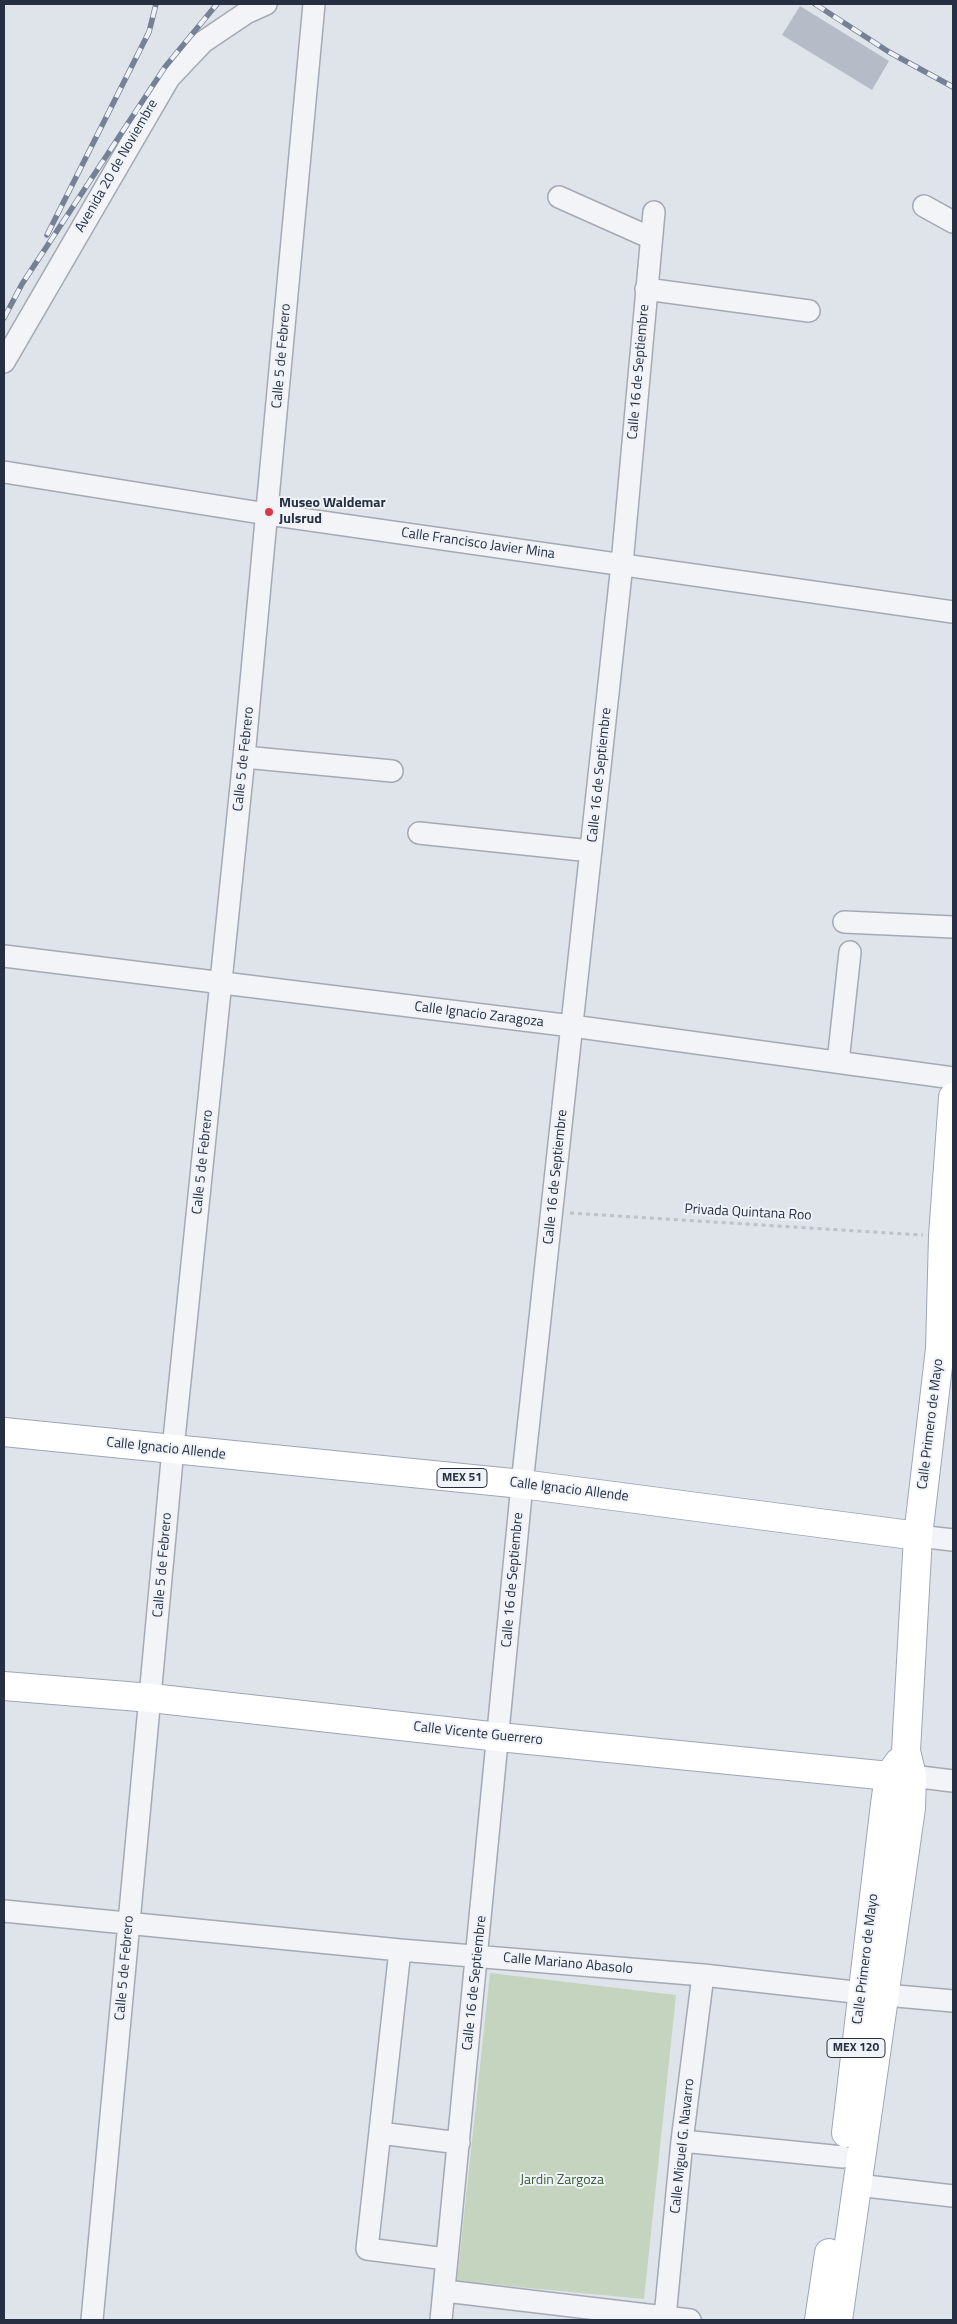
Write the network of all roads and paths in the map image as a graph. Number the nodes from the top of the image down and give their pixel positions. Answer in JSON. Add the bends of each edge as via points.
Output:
{"nodes":[{"id":1,"x":266,"y":4,"type":"edge"},
{"id":2,"x":314,"y":4,"type":"edge"},
{"id":3,"x":559,"y":197,"type":"dead end"},
{"id":4,"x":924,"y":206,"type":"dead end"},
{"id":5,"x":654,"y":212,"type":"dead end"},
{"id":6,"x":953,"y":222,"type":"edge"},
{"id":7,"x":651,"y":238,"type":"junction"},
{"id":8,"x":646,"y":289,"type":"junction"},
{"id":9,"x":809,"y":310,"type":"dead end"},
{"id":10,"x":4,"y":362,"type":"edge"},
{"id":11,"x":4,"y":472,"type":"edge"},
{"id":12,"x":267,"y":514,"type":"junction"},
{"id":13,"x":622,"y":564,"type":"junction"},
{"id":14,"x":953,"y":612,"type":"edge"},
{"id":15,"x":244,"y":757,"type":"junction"},
{"id":16,"x":392,"y":771,"type":"dead end"},
{"id":17,"x":419,"y":833,"type":"dead end"},
{"id":18,"x":592,"y":851,"type":"junction"},
{"id":19,"x":844,"y":922,"type":"dead end"},
{"id":20,"x":953,"y":927,"type":"edge"},
{"id":21,"x":850,"y":952,"type":"dead end"},
{"id":22,"x":4,"y":956,"type":"edge"},
{"id":23,"x":221,"y":984,"type":"junction"},
{"id":24,"x":572,"y":1026,"type":"junction"},
{"id":25,"x":838,"y":1062,"type":"junction"},
{"id":26,"x":953,"y":1078,"type":"edge"},
{"id":27,"x":953,"y":1097,"type":"edge"},
{"id":28,"x":552,"y":1212,"type":"junction"},
{"id":29,"x":943,"y":1236,"type":"junction"},
{"id":30,"x":946,"y":1350,"type":"edge"},
{"id":31,"x":4,"y":1432,"type":"edge"},
{"id":32,"x":173,"y":1450,"type":"junction"},
{"id":33,"x":522,"y":1484,"type":"junction"},
{"id":34,"x":918,"y":1536,"type":"junction"},
{"id":35,"x":953,"y":1540,"type":"edge"},
{"id":36,"x":4,"y":1686,"type":"edge"},
{"id":37,"x":151,"y":1698,"type":"junction"},
{"id":38,"x":499,"y":1737,"type":"junction"},
{"id":39,"x":902,"y":1768,"type":"junction"},
{"id":40,"x":953,"y":1781,"type":"edge"},
{"id":41,"x":4,"y":1911,"type":"edge"},
{"id":42,"x":129,"y":1924,"type":"junction"},
{"id":43,"x":400,"y":1950,"type":"junction"},
{"id":44,"x":477,"y":1956,"type":"junction"},
{"id":45,"x":703,"y":1974,"type":"junction"},
{"id":46,"x":874,"y":1993,"type":"junction"},
{"id":47,"x":953,"y":2001,"type":"edge"},
{"id":48,"x":380,"y":2133,"type":"junction"},
{"id":49,"x":682,"y":2141,"type":"junction"},
{"id":50,"x":459,"y":2143,"type":"junction"},
{"id":51,"x":843,"y":2157,"type":"junction"},
{"id":52,"x":857,"y":2185,"type":"junction"},
{"id":53,"x":953,"y":2196,"type":"edge"},
{"id":54,"x":446,"y":2259,"type":"junction"},
{"id":55,"x":445,"y":2291,"type":"junction"},
{"id":56,"x":664,"y":2317,"type":"junction"},
{"id":57,"x":92,"y":2320,"type":"edge"},
{"id":58,"x":442,"y":2320,"type":"edge"},
{"id":59,"x":690,"y":2320,"type":"edge"},
{"id":60,"x":818,"y":2320,"type":"edge"},
{"id":61,"x":838,"y":2320,"type":"edge"}],
"edges":[{"from":1,"to":10,"type":"street","name":"Avenida 20 de Noviembre","via":[[246,13],[203,42],[168,78]]},
{"from":2,"to":12,"type":"street","name":"Calle 5 de Febrero"},
{"from":3,"to":7,"type":"street"},
{"from":4,"to":6,"type":"street"},
{"from":5,"to":7,"type":"street","name":"Calle 16 de Septiembre"},
{"from":7,"to":8,"type":"street","name":"Calle 16 de Septiembre"},
{"from":8,"to":9,"type":"street"},
{"from":8,"to":13,"type":"street","name":"Calle 16 de Septiembre"},
{"from":11,"to":12,"type":"street","name":"Calle Francisco Javier Mina"},
{"from":12,"to":13,"type":"street","name":"Calle Francisco Javier Mina"},
{"from":12,"to":15,"type":"street","name":"Calle 5 de Febrero"},
{"from":13,"to":14,"type":"street","name":"Calle Francisco Javier Mina"},
{"from":13,"to":18,"type":"street","name":"Calle 16 de Septiembre"},
{"from":15,"to":16,"type":"street"},
{"from":15,"to":23,"type":"street","name":"Calle 5 de Febrero"},
{"from":17,"to":18,"type":"street"},
{"from":18,"to":24,"type":"street","name":"Calle 16 de Septiembre"},
{"from":19,"to":20,"type":"street"},
{"from":21,"to":25,"type":"street"},
{"from":22,"to":23,"type":"street","name":"Calle Ignacio Zaragoza"},
{"from":23,"to":24,"type":"street","name":"Calle Ignacio Zaragoza"},
{"from":23,"to":32,"type":"street","name":"Calle 5 de Febrero"},
{"from":24,"to":25,"type":"street","name":"Calle Ignacio Zaragoza"},
{"from":24,"to":28,"type":"street","name":"Calle 16 de Septiembre"},
{"from":25,"to":26,"type":"street","name":"Calle Ignacio Zaragoza"},
{"from":27,"to":29,"type":"main road","name":"Calle Primero de Mayo","number":"MEX 120"},
{"from":28,"to":29,"type":"path","name":"Privada Quintana Roo"},
{"from":28,"to":33,"type":"street","name":"Calle 16 de Septiembre"},
{"from":29,"to":30,"type":"main road","name":"Calle Primero de Mayo","number":"MEX 120"},
{"from":30,"to":34,"type":"main road","name":"Calle Primero de Mayo","number":"MEX 120"},
{"from":31,"to":32,"type":"main road","name":"Calle Ignacio Allende","number":"MEX 51"},
{"from":32,"to":33,"type":"main road","name":"Calle Ignacio Allende","number":"MEX 51"},
{"from":32,"to":37,"type":"street","name":"Calle 5 de Febrero"},
{"from":33,"to":34,"type":"main road","name":"Calle Ignacio Allende","number":"MEX 51"},
{"from":33,"to":38,"type":"street","name":"Calle 16 de Septiembre"},
{"from":34,"to":35,"type":"street","name":"Calle Ignacio Allende"},
{"from":34,"to":39,"type":"main road","name":"Calle Primero de Mayo","number":"MEX 120"},
{"from":36,"to":37,"type":"main road","name":"Calle Vicente Guerrero"},
{"from":37,"to":38,"type":"main road","name":"Calle Vicente Guerrero"},
{"from":37,"to":42,"type":"street","name":"Calle 5 de Febrero"},
{"from":38,"to":39,"type":"main road","name":"Calle Vicente Guerrero"},
{"from":38,"to":44,"type":"street","name":"Calle 16 de Septiembre"},
{"from":39,"to":40,"type":"street","name":"Calle Vicente Guerrero"},
{"from":39,"to":46,"type":"main road","name":"Calle Primero de Mayo","number":"MEX 120"},
{"from":41,"to":42,"type":"street","name":"Calle Mariano Abasolo"},
{"from":42,"to":43,"type":"street","name":"Calle Mariano Abasolo"},
{"from":42,"to":57,"type":"street","name":"Calle 5 de Febrero"},
{"from":43,"to":44,"type":"street","name":"Calle Mariano Abasolo"},
{"from":43,"to":48,"type":"street"},
{"from":44,"to":45,"type":"street","name":"Calle Mariano Abasolo"},
{"from":44,"to":50,"type":"street","name":"Calle 16 de Septiembre"},
{"from":45,"to":46,"type":"street","name":"Calle Mariano Abasolo"},
{"from":45,"to":49,"type":"street","name":"Calle Miguel G. Navarro"},
{"from":46,"to":47,"type":"street","name":"Calle Mariano Abasolo"},
{"from":46,"to":51,"type":"main road","name":"Calle Primero de Mayo","number":"MEX 120"},
{"from":46,"to":52,"type":"main road","name":"Calle Primero de Mayo","number":"MEX 120"},
{"from":48,"to":50,"type":"street"},
{"from":48,"to":54,"type":"street","via":[[367,2249]]},
{"from":49,"to":51,"type":"street"},
{"from":49,"to":56,"type":"street","name":"Calle Miguel G. Navarro"},
{"from":50,"to":54,"type":"street","name":"Calle 16 de Septiembre"},
{"from":51,"to":60,"type":"main road","name":"Calle Primero de Mayo","number":"MEX 120"},
{"from":52,"to":53,"type":"street"},
{"from":52,"to":61,"type":"main road","name":"Calle Primero de Mayo","number":"MEX 120"},
{"from":54,"to":55,"type":"street","name":"Calle 16 de Septiembre"},
{"from":55,"to":56,"type":"street"},
{"from":55,"to":58,"type":"street","name":"Calle 16 de Septiembre"},
{"from":56,"to":59,"type":"street"}]}
